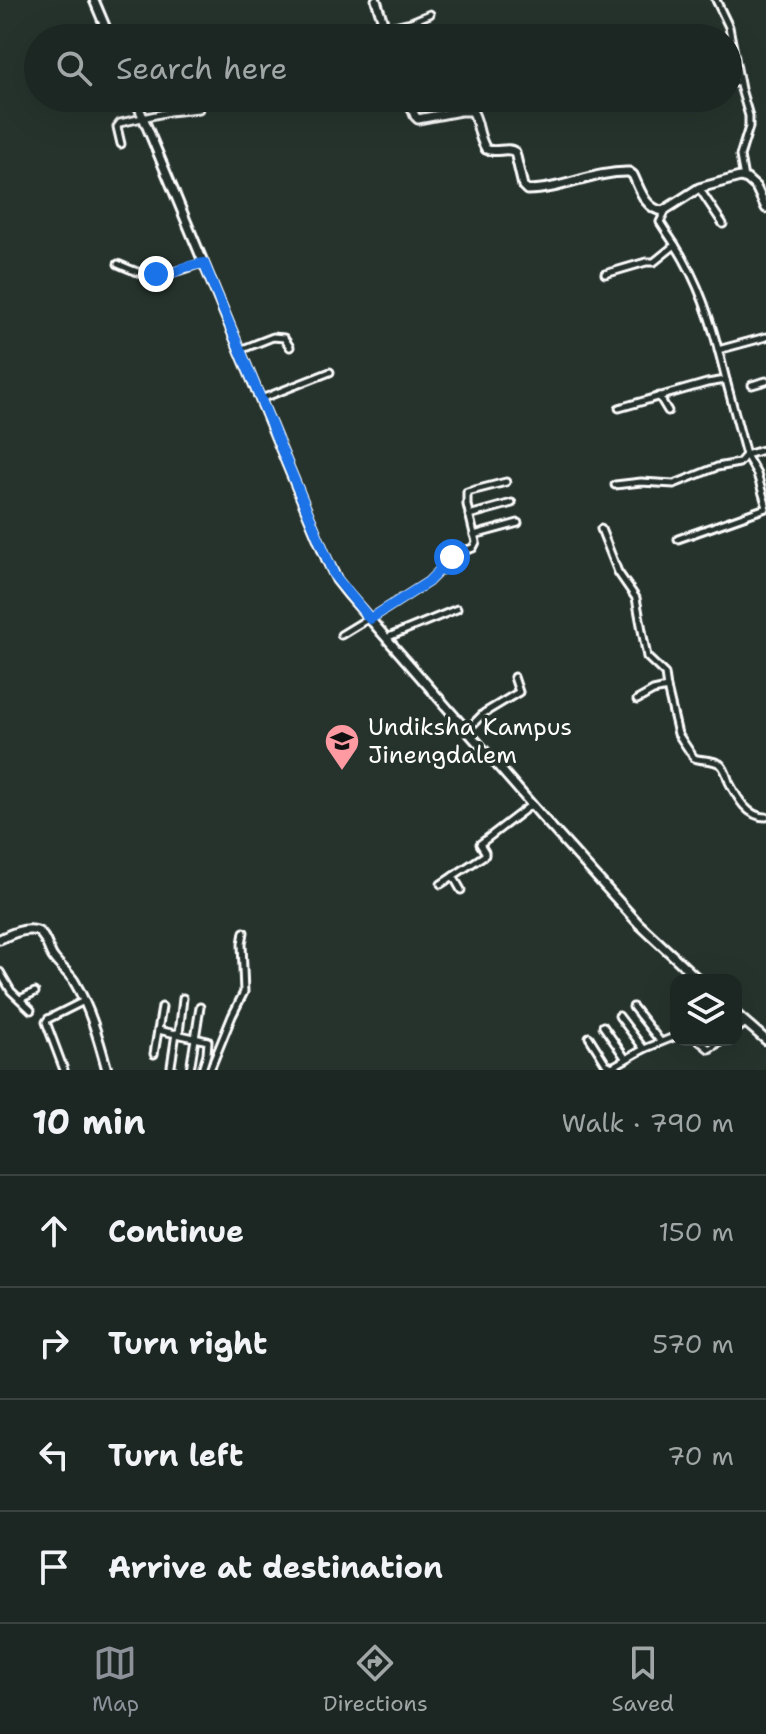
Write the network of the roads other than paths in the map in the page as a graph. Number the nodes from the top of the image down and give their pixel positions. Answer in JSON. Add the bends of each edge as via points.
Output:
{"nodes":[{"id":1,"x":94,"y":0,"type":"edge"},
{"id":2,"x":376,"y":0,"type":"edge"},
{"id":3,"x":716,"y":0,"type":"edge"},
{"id":4,"x":430,"y":14,"type":"dead end"},
{"id":5,"x":104,"y":24,"type":"edge"},
{"id":6,"x":384,"y":24,"type":"edge"},
{"id":7,"x":402,"y":24,"type":"edge"},
{"id":8,"x":727,"y":24,"type":"edge"},
{"id":9,"x":742,"y":91,"type":"edge"},
{"id":10,"x":142,"y":112,"type":"edge"},
{"id":11,"x":178,"y":112,"type":"edge"},
{"id":12,"x":413,"y":112,"type":"edge"},
{"id":13,"x":465,"y":112,"type":"edge"},
{"id":14,"x":473,"y":112,"type":"edge"},
{"id":15,"x":144,"y":117,"type":"junction"},
{"id":16,"x":121,"y":144,"type":"dead end"},
{"id":17,"x":744,"y":178,"type":"junction"},
{"id":18,"x":699,"y":188,"type":"junction"},
{"id":19,"x":766,"y":208,"type":"edge"},
{"id":20,"x":667,"y":209,"type":"junction"},
{"id":21,"x":723,"y":224,"type":"dead end"},
{"id":22,"x":675,"y":245,"type":"junction"},
{"id":23,"x":204,"y":263,"type":"junction"},
{"id":24,"x":118,"y":264,"type":"dead end"},
{"id":25,"x":605,"y":274,"type":"dead end"},
{"id":26,"x":766,"y":337,"type":"edge"},
{"id":27,"x":290,"y":347,"type":"dead end"},
{"id":28,"x":240,"y":350,"type":"junction"},
{"id":29,"x":718,"y":350,"type":"junction"},
{"id":30,"x":330,"y":372,"type":"dead end"},
{"id":31,"x":726,"y":380,"type":"junction"},
{"id":32,"x":766,"y":381,"type":"edge"},
{"id":33,"x":752,"y":385,"type":"dead end"},
{"id":34,"x":659,"y":396,"type":"junction"},
{"id":35,"x":261,"y":399,"type":"junction"},
{"id":36,"x":619,"y":408,"type":"dead end"},
{"id":37,"x":668,"y":411,"type":"dead end"},
{"id":38,"x":766,"y":449,"type":"edge"},
{"id":39,"x":746,"y":455,"type":"junction"},
{"id":40,"x":506,"y":482,"type":"dead end"},
{"id":41,"x":615,"y":485,"type":"dead end"},
{"id":42,"x":512,"y":503,"type":"dead end"},
{"id":43,"x":766,"y":506,"type":"edge"},
{"id":44,"x":469,"y":515,"type":"junction"},
{"id":45,"x":518,"y":523,"type":"dead end"},
{"id":46,"x":601,"y":529,"type":"dead end"},
{"id":47,"x":474,"y":535,"type":"junction"},
{"id":48,"x":678,"y":539,"type":"dead end"},
{"id":49,"x":457,"y":609,"type":"dead end"},
{"id":50,"x":369,"y":619,"type":"junction"},
{"id":51,"x":341,"y":635,"type":"dead end"},
{"id":52,"x":385,"y":638,"type":"junction"},
{"id":53,"x":514,"y":677,"type":"dead end"},
{"id":54,"x":667,"y":688,"type":"junction"},
{"id":55,"x":637,"y":700,"type":"dead end"},
{"id":56,"x":467,"y":730,"type":"junction"},
{"id":57,"x":532,"y":804,"type":"junction"},
{"id":58,"x":766,"y":817,"type":"edge"},
{"id":59,"x":453,"y":876,"type":"junction"},
{"id":60,"x":441,"y":884,"type":"dead end"},
{"id":61,"x":461,"y":890,"type":"dead end"},
{"id":62,"x":244,"y":932,"type":"dead end"},
{"id":63,"x":0,"y":939,"type":"edge"},
{"id":64,"x":693,"y":974,"type":"edge"},
{"id":65,"x":1,"y":975,"type":"edge"},
{"id":66,"x":35,"y":992,"type":"dead end"},
{"id":67,"x":183,"y":998,"type":"dead end"},
{"id":68,"x":20,"y":999,"type":"junction"},
{"id":69,"x":84,"y":1001,"type":"junction"},
{"id":70,"x":162,"y":1007,"type":"dead end"},
{"id":71,"x":200,"y":1007,"type":"dead end"},
{"id":72,"x":633,"y":1007,"type":"dead end"},
{"id":73,"x":31,"y":1010,"type":"dead end"},
{"id":74,"x":619,"y":1016,"type":"dead end"},
{"id":75,"x":742,"y":1019,"type":"edge"},
{"id":76,"x":746,"y":1023,"type":"junction"},
{"id":77,"x":603,"y":1026,"type":"dead end"},
{"id":78,"x":742,"y":1026,"type":"edge"},
{"id":79,"x":158,"y":1030,"type":"junction"},
{"id":80,"x":177,"y":1034,"type":"junction"},
{"id":81,"x":195,"y":1037,"type":"junction"},
{"id":82,"x":589,"y":1037,"type":"dead end"},
{"id":83,"x":670,"y":1038,"type":"edge"},
{"id":84,"x":766,"y":1040,"type":"edge"},
{"id":85,"x":660,"y":1041,"type":"junction"},
{"id":86,"x":644,"y":1049,"type":"junction"},
{"id":87,"x":154,"y":1054,"type":"dead end"},
{"id":88,"x":626,"y":1059,"type":"junction"},
{"id":89,"x":171,"y":1066,"type":"dead end"},
{"id":90,"x":64,"y":1070,"type":"edge"},
{"id":91,"x":107,"y":1070,"type":"edge"},
{"id":92,"x":190,"y":1070,"type":"edge"},
{"id":93,"x":202,"y":1070,"type":"edge"},
{"id":94,"x":210,"y":1070,"type":"edge"}],
"edges":[{"from":1,"to":5,"type":"street"},
{"from":2,"to":6,"type":"street"},
{"from":3,"to":8,"type":"street"},
{"from":4,"to":7,"type":"street"},
{"from":9,"to":17,"type":"street","via":[[750,118],[740,156]]},
{"from":10,"to":15,"type":"street"},
{"from":11,"to":15,"type":"street"},
{"from":12,"to":13,"type":"street","via":[[418,119]]},
{"from":14,"to":20,"type":"street","via":[[486,149],[515,152],[526,189],[629,172],[650,207]]},
{"from":15,"to":16,"type":"street","via":[[118,124]]},
{"from":15,"to":23,"type":"street"},
{"from":17,"to":18,"type":"street"},
{"from":17,"to":19,"type":"street","via":[[758,190]]},
{"from":18,"to":20,"type":"street"},
{"from":18,"to":21,"type":"street"},
{"from":20,"to":22,"type":"street","via":[[660,221]]},
{"from":22,"to":25,"type":"street","via":[[654,262]]},
{"from":22,"to":29,"type":"street","via":[[703,302]]},
{"from":23,"to":24,"type":"street","via":[[153,275]]},
{"from":23,"to":28,"type":"street"},
{"from":26,"to":29,"type":"street"},
{"from":27,"to":28,"type":"street","via":[[277,337]]},
{"from":28,"to":35,"type":"street"},
{"from":29,"to":31,"type":"street"},
{"from":30,"to":35,"type":"street"},
{"from":31,"to":34,"type":"street"},
{"from":31,"to":39,"type":"street"},
{"from":32,"to":33,"type":"street"},
{"from":34,"to":36,"type":"street"},
{"from":34,"to":37,"type":"street"},
{"from":35,"to":50,"type":"street","via":[[334,575]]},
{"from":38,"to":39,"type":"street"},
{"from":39,"to":41,"type":"street","via":[[739,463],[673,485]]},
{"from":39,"to":43,"type":"street"},
{"from":40,"to":44,"type":"street","via":[[467,492]]},
{"from":42,"to":44,"type":"street"},
{"from":43,"to":48,"type":"street"},
{"from":44,"to":47,"type":"street"},
{"from":45,"to":47,"type":"street"},
{"from":46,"to":54,"type":"street","via":[[618,572],[636,598],[646,654],[665,673]]},
{"from":47,"to":50,"type":"street","via":[[473,548],[457,553],[428,582]]},
{"from":49,"to":52,"type":"street"},
{"from":50,"to":51,"type":"street"},
{"from":50,"to":52,"type":"street"},
{"from":52,"to":56,"type":"street"},
{"from":53,"to":56,"type":"street","via":[[519,692]]},
{"from":54,"to":55,"type":"street"},
{"from":54,"to":58,"type":"street","via":[[678,734],[692,756],[722,766],[748,810]]},
{"from":56,"to":57,"type":"street"},
{"from":57,"to":59,"type":"street","via":[[480,844],[485,854]]},
{"from":57,"to":64,"type":"street","via":[[639,924]]},
{"from":59,"to":60,"type":"street"},
{"from":59,"to":61,"type":"street"},
{"from":62,"to":94,"type":"street","via":[[244,992]]},
{"from":63,"to":69,"type":"street","via":[[22,931],[40,933]]},
{"from":65,"to":68,"type":"street"},
{"from":66,"to":68,"type":"street"},
{"from":67,"to":80,"type":"street"},
{"from":68,"to":73,"type":"street"},
{"from":69,"to":90,"type":"street","via":[[46,1022]]},
{"from":69,"to":91,"type":"street"},
{"from":70,"to":79,"type":"street"},
{"from":71,"to":81,"type":"street"},
{"from":72,"to":85,"type":"street"},
{"from":74,"to":86,"type":"street"},
{"from":75,"to":76,"type":"street"},
{"from":76,"to":78,"type":"street"},
{"from":76,"to":84,"type":"street"},
{"from":77,"to":88,"type":"street"},
{"from":79,"to":80,"type":"street"},
{"from":79,"to":87,"type":"street"},
{"from":80,"to":81,"type":"street"},
{"from":80,"to":89,"type":"street"},
{"from":81,"to":92,"type":"street"},
{"from":81,"to":93,"type":"street","via":[[209,1043]]},
{"from":82,"to":88,"type":"street","via":[[609,1067]]},
{"from":83,"to":85,"type":"street"},
{"from":85,"to":86,"type":"street"},
{"from":86,"to":88,"type":"street"}]}
